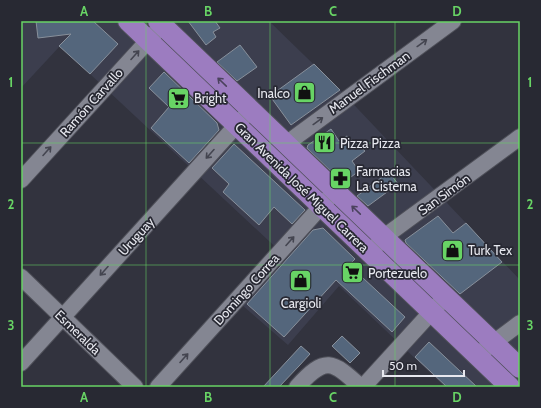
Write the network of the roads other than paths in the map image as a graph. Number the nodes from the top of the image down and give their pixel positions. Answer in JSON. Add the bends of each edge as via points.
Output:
{"nodes":[{"id":1,"x":128,"y":21,"type":"edge"},
{"id":2,"x":453,"y":21,"type":"edge"},
{"id":3,"x":160,"y":23,"type":"edge"},
{"id":4,"x":148,"y":40,"type":"junction"},
{"id":5,"x":251,"y":110,"type":"junction"},
{"id":6,"x":237,"y":125,"type":"junction"},
{"id":7,"x":520,"y":137,"type":"edge"},
{"id":8,"x":286,"y":144,"type":"junction"},
{"id":9,"x":21,"y":180,"type":"edge"},
{"id":10,"x":336,"y":191,"type":"junction"},
{"id":11,"x":322,"y":206,"type":"junction"},
{"id":12,"x":384,"y":237,"type":"junction"},
{"id":13,"x":370,"y":253,"type":"junction"},
{"id":14,"x":21,"y":277,"type":"edge"},
{"id":15,"x":446,"y":296,"type":"junction"},
{"id":16,"x":432,"y":312,"type":"junction"},
{"id":17,"x":62,"y":318,"type":"junction"},
{"id":18,"x":520,"y":323,"type":"edge"},
{"id":19,"x":494,"y":342,"type":"junction"},
{"id":20,"x":477,"y":355,"type":"junction"},
{"id":21,"x":21,"y":363,"type":"edge"},
{"id":22,"x":520,"y":368,"type":"edge"},
{"id":23,"x":135,"y":387,"type":"edge"},
{"id":24,"x":158,"y":387,"type":"edge"},
{"id":25,"x":297,"y":387,"type":"edge"},
{"id":26,"x":362,"y":387,"type":"edge"},
{"id":27,"x":510,"y":387,"type":"edge"}],
"edges":[{"from":1,"to":4,"type":"main road","name":"Gran Avenida José Miguel Carrera"},
{"from":8,"to":2,"type":"street","name":"Manuel Fischman","one_way":true},
{"from":3,"to":4,"type":"street","name":"Ramón Carvallo"},
{"from":5,"to":3,"type":"main road","name":"Gran Avenida José Miguel Carrera","one_way":true},
{"from":4,"to":6,"type":"main road","name":"Gran Avenida José Miguel Carrera"},
{"from":9,"to":4,"type":"street","name":"Ramón Carvallo","one_way":true},
{"from":5,"to":6,"type":"street","name":"Uruguay"},
{"from":5,"to":8,"type":"main road","name":"Gran Avenida José Miguel Carrera"},
{"from":6,"to":11,"type":"main road","name":"Gran Avenida José Miguel Carrera"},
{"from":6,"to":17,"type":"street","name":"Uruguay","one_way":true},
{"from":7,"to":12,"type":"street","name":"San Simón"},
{"from":8,"to":10,"type":"main road","name":"Gran Avenida José Miguel Carrera"},
{"from":10,"to":11,"type":"street","name":"Domingo Correa"},
{"from":12,"to":10,"type":"main road","name":"Gran Avenida José Miguel Carrera","one_way":true},
{"from":11,"to":13,"type":"main road","name":"Gran Avenida José Miguel Carrera"},
{"from":24,"to":11,"type":"street","name":"Domingo Correa","one_way":true},
{"from":12,"to":13,"type":"street","name":"San Simón"},
{"from":12,"to":15,"type":"main road","name":"Gran Avenida José Miguel Carrera"},
{"from":13,"to":16,"type":"main road","name":"Gran Avenida José Miguel Carrera"},
{"from":14,"to":17,"type":"street","name":"Esmeralda"},
{"from":15,"to":16,"type":"street"},
{"from":15,"to":19,"type":"main road","name":"Gran Avenida José Miguel Carrera"},
{"from":16,"to":20,"type":"main road","name":"Gran Avenida José Miguel Carrera"},
{"from":16,"to":26,"type":"street"},
{"from":17,"to":21,"type":"street","name":"Uruguay"},
{"from":17,"to":23,"type":"street","name":"Esmeralda"},
{"from":18,"to":19,"type":"street"},
{"from":19,"to":20,"type":"street"},
{"from":19,"to":22,"type":"main road","name":"Gran Avenida José Miguel Carrera"},
{"from":20,"to":27,"type":"main road","name":"Gran Avenida José Miguel Carrera"},
{"from":25,"to":26,"type":"street","via":[[315,369],[332,365]]}]}
